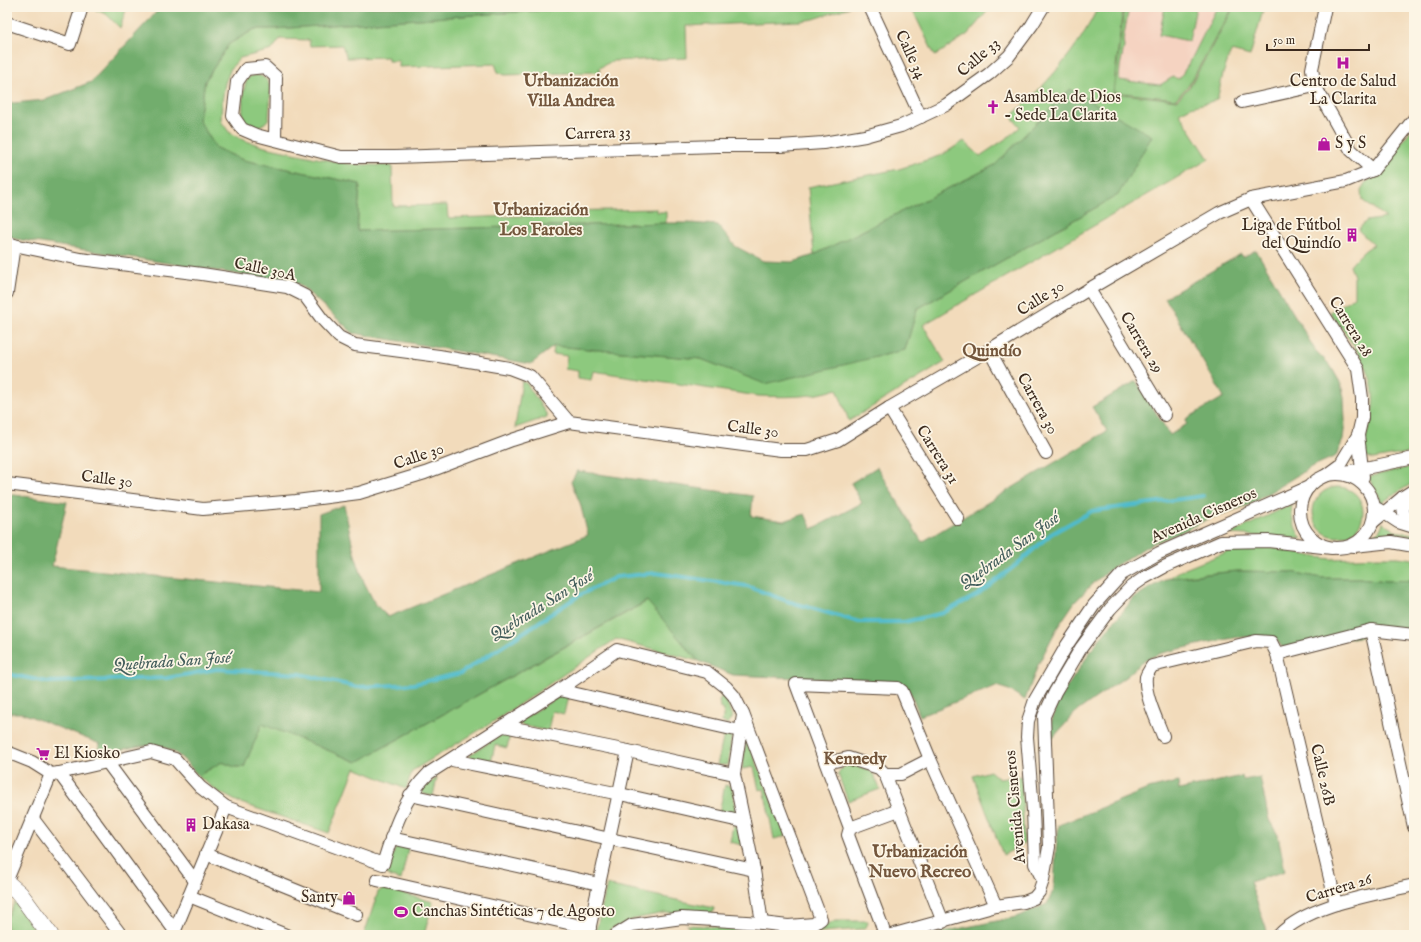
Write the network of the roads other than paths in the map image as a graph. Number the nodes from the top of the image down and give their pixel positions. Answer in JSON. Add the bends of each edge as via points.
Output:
{"nodes":[{"id":1,"x":82,"y":7,"type":"edge"},
{"id":2,"x":870,"y":7,"type":"edge"},
{"id":3,"x":1043,"y":7,"type":"edge"},
{"id":4,"x":1325,"y":7,"type":"edge"},
{"id":5,"x":7,"y":23,"type":"edge"},
{"id":6,"x":1315,"y":86,"type":"junction"},
{"id":7,"x":1242,"y":102,"type":"dead end"},
{"id":8,"x":922,"y":117,"type":"junction"},
{"id":9,"x":1414,"y":118,"type":"edge"},
{"id":10,"x":275,"y":140,"type":"junction"},
{"id":11,"x":1373,"y":170,"type":"junction"},
{"id":12,"x":1252,"y":200,"type":"junction"},
{"id":13,"x":10,"y":244,"type":"edge"},
{"id":14,"x":1089,"y":289,"type":"junction"},
{"id":15,"x":7,"y":293,"type":"edge"},
{"id":16,"x":989,"y":350,"type":"junction"},
{"id":17,"x":889,"y":408,"type":"junction"},
{"id":18,"x":1165,"y":415,"type":"dead end"},
{"id":19,"x":569,"y":422,"type":"junction"},
{"id":20,"x":1358,"y":435,"type":"junction"},
{"id":21,"x":1046,"y":453,"type":"dead end"},
{"id":22,"x":1414,"y":458,"type":"edge"},
{"id":23,"x":1365,"y":465,"type":"junction"},
{"id":24,"x":1331,"y":475,"type":"junction"},
{"id":25,"x":7,"y":484,"type":"edge"},
{"id":26,"x":1364,"y":486,"type":"junction"},
{"id":27,"x":1309,"y":487,"type":"junction"},
{"id":28,"x":1414,"y":490,"type":"edge"},
{"id":29,"x":1403,"y":497,"type":"junction"},
{"id":30,"x":1379,"y":510,"type":"junction"},
{"id":31,"x":958,"y":519,"type":"dead end"},
{"id":32,"x":1414,"y":526,"type":"edge"},
{"id":33,"x":1351,"y":546,"type":"junction"},
{"id":34,"x":1414,"y":546,"type":"edge"},
{"id":35,"x":1332,"y":548,"type":"junction"},
{"id":36,"x":1371,"y":630,"type":"junction"},
{"id":37,"x":1414,"y":634,"type":"edge"},
{"id":38,"x":1277,"y":654,"type":"junction"},
{"id":39,"x":559,"y":690,"type":"junction"},
{"id":40,"x":743,"y":714,"type":"junction"},
{"id":41,"x":504,"y":726,"type":"junction"},
{"id":42,"x":740,"y":731,"type":"junction"},
{"id":43,"x":1163,"y":736,"type":"dead end"},
{"id":44,"x":628,"y":751,"type":"junction"},
{"id":45,"x":7,"y":752,"type":"edge"},
{"id":46,"x":930,"y":759,"type":"junction"},
{"id":47,"x":452,"y":760,"type":"junction"},
{"id":48,"x":107,"y":762,"type":"junction"},
{"id":49,"x":826,"y":763,"type":"junction"},
{"id":50,"x":55,"y":773,"type":"junction"},
{"id":51,"x":734,"y":774,"type":"junction"},
{"id":52,"x":885,"y":774,"type":"junction"},
{"id":53,"x":410,"y":794,"type":"junction"},
{"id":54,"x":620,"y":794,"type":"junction"},
{"id":55,"x":226,"y":807,"type":"junction"},
{"id":56,"x":899,"y":810,"type":"junction"},
{"id":57,"x":33,"y":819,"type":"junction"},
{"id":58,"x":744,"y":822,"type":"junction"},
{"id":59,"x":1414,"y":827,"type":"edge"},
{"id":60,"x":850,"y":828,"type":"junction"},
{"id":61,"x":391,"y":838,"type":"junction"},
{"id":62,"x":610,"y":839,"type":"junction"},
{"id":63,"x":206,"y":854,"type":"junction"},
{"id":64,"x":754,"y":870,"type":"junction"},
{"id":65,"x":377,"y":880,"type":"dead end"},
{"id":66,"x":1043,"y":880,"type":"junction"},
{"id":67,"x":195,"y":881,"type":"junction"},
{"id":68,"x":7,"y":882,"type":"edge"},
{"id":69,"x":599,"y":884,"type":"junction"},
{"id":70,"x":1414,"y":885,"type":"edge"},
{"id":71,"x":189,"y":896,"type":"junction"},
{"id":72,"x":1336,"y":904,"type":"junction"},
{"id":73,"x":996,"y":906,"type":"junction"},
{"id":74,"x":357,"y":915,"type":"dead end"},
{"id":75,"x":943,"y":922,"type":"junction"},
{"id":76,"x":762,"y":923,"type":"junction"},
{"id":77,"x":788,"y":926,"type":"junction"},
{"id":78,"x":589,"y":931,"type":"edge"},
{"id":79,"x":174,"y":933,"type":"edge"},
{"id":80,"x":50,"y":935,"type":"edge"},
{"id":81,"x":121,"y":935,"type":"edge"},
{"id":82,"x":286,"y":935,"type":"edge"},
{"id":83,"x":616,"y":935,"type":"edge"},
{"id":84,"x":802,"y":935,"type":"edge"},
{"id":85,"x":885,"y":935,"type":"edge"},
{"id":86,"x":891,"y":935,"type":"edge"},
{"id":87,"x":1279,"y":935,"type":"edge"}],
"edges":[{"from":1,"to":5,"type":"street","via":[[70,44]]},
{"from":2,"to":8,"type":"street","name":"Calle 34"},
{"from":3,"to":8,"type":"street","name":"Calle 33","via":[[1009,56],[946,106]]},
{"from":4,"to":6,"type":"street","via":[[1312,69]]},
{"from":6,"to":7,"type":"street"},
{"from":6,"to":11,"type":"street","via":[[1351,150]]},
{"from":8,"to":10,"type":"street","name":"Carrera 33","via":[[865,136],[823,143],[780,146],[341,157]]},
{"from":9,"to":11,"type":"street","name":"Calle 30"},
{"from":10,"to":10,"type":"street","name":"Carrera 33","via":[[276,77],[266,66],[246,69],[236,82],[233,116],[242,129]]},
{"from":11,"to":12,"type":"street","name":"Calle 30","via":[[1346,181]]},
{"from":12,"to":14,"type":"street","name":"Calle 30","via":[[1220,213]]},
{"from":12,"to":20,"type":"street","name":"Carrera 28","via":[[1358,369],[1362,418]]},
{"from":13,"to":15,"type":"street"},
{"from":13,"to":19,"type":"street","name":"Calle 30A","via":[[80,259],[287,287],[305,296],[339,337],[355,345],[509,368],[530,376]]},
{"from":14,"to":16,"type":"street","name":"Calle 30"},
{"from":14,"to":18,"type":"street","name":"Carrera 29"},
{"from":16,"to":17,"type":"street","name":"Calle 30"},
{"from":16,"to":21,"type":"street","name":"Carrera 30"},
{"from":17,"to":19,"type":"street","name":"Calle 30","via":[[838,440],[807,450],[781,450]]},
{"from":17,"to":31,"type":"street","name":"Carrera 31"},
{"from":19,"to":25,"type":"street","name":"Calle 30","via":[[512,440],[425,473],[359,493],[296,501],[203,509]]},
{"from":20,"to":23,"type":"street"},
{"from":20,"to":24,"type":"street","name":"Carrera 28"},
{"from":22,"to":23,"type":"street"},
{"from":23,"to":24,"type":"street"},
{"from":23,"to":26,"type":"street"},
{"from":24,"to":26,"type":"street","via":[[1352,477]]},
{"from":24,"to":27,"type":"street"},
{"from":26,"to":30,"type":"street"},
{"from":27,"to":35,"type":"street","via":[[1300,505],[1302,525],[1314,540]]},
{"from":27,"to":66,"type":"street","name":"Avenida Cisneros","via":[[1159,553],[1122,574],[1094,604],[1035,700],[1028,721],[1035,864]]},
{"from":28,"to":29,"type":"street"},
{"from":29,"to":30,"type":"street"},
{"from":29,"to":32,"type":"street","via":[[1403,513]]},
{"from":30,"to":32,"type":"street","via":[[1398,522]]},
{"from":30,"to":33,"type":"street","via":[[1370,530]]},
{"from":33,"to":34,"type":"street","via":[[1391,542]]},
{"from":33,"to":35,"type":"street"},
{"from":35,"to":66,"type":"street","name":"Avenida Cisneros","via":[[1268,541],[1221,542],[1144,578],[1131,587],[1110,609],[1082,648],[1055,692],[1044,716],[1049,847]]},
{"from":36,"to":37,"type":"street"},
{"from":36,"to":38,"type":"street"},
{"from":36,"to":59,"type":"street"},
{"from":38,"to":43,"type":"street","via":[[1271,642],[1256,641],[1152,666],[1146,676],[1146,684]]},
{"from":38,"to":72,"type":"street","name":"Calle 26B"},
{"from":39,"to":40,"type":"street","via":[[616,650],[707,672],[734,696]]},
{"from":39,"to":41,"type":"street"},
{"from":39,"to":42,"type":"street"},
{"from":40,"to":42,"type":"street"},
{"from":40,"to":77,"type":"street","via":[[821,919],[814,924]]},
{"from":41,"to":44,"type":"street"},
{"from":41,"to":47,"type":"street"},
{"from":42,"to":51,"type":"street"},
{"from":44,"to":51,"type":"street"},
{"from":44,"to":54,"type":"street"},
{"from":45,"to":50,"type":"street"},
{"from":46,"to":49,"type":"street","via":[[902,691],[898,688],[796,684]]},
{"from":46,"to":52,"type":"street","via":[[900,774]]},
{"from":46,"to":73,"type":"street"},
{"from":47,"to":53,"type":"street","via":[[429,773]]},
{"from":47,"to":54,"type":"street"},
{"from":48,"to":50,"type":"street"},
{"from":48,"to":55,"type":"street","via":[[151,752],[175,759],[200,787]]},
{"from":48,"to":67,"type":"street"},
{"from":49,"to":52,"type":"street","via":[[848,758],[879,768]]},
{"from":49,"to":60,"type":"street"},
{"from":50,"to":57,"type":"street"},
{"from":50,"to":79,"type":"street"},
{"from":51,"to":58,"type":"street"},
{"from":52,"to":56,"type":"street"},
{"from":53,"to":61,"type":"street"},
{"from":53,"to":62,"type":"street"},
{"from":54,"to":58,"type":"street"},
{"from":54,"to":62,"type":"street"},
{"from":55,"to":61,"type":"street","via":[[383,864]]},
{"from":55,"to":63,"type":"street"},
{"from":56,"to":60,"type":"street"},
{"from":56,"to":75,"type":"street"},
{"from":57,"to":68,"type":"street"},
{"from":57,"to":81,"type":"street"},
{"from":58,"to":64,"type":"street"},
{"from":60,"to":85,"type":"street","via":[[848,835]]},
{"from":61,"to":69,"type":"street"},
{"from":62,"to":64,"type":"street"},
{"from":62,"to":69,"type":"street"},
{"from":63,"to":67,"type":"street"},
{"from":63,"to":74,"type":"street"},
{"from":64,"to":76,"type":"street"},
{"from":65,"to":78,"type":"street"},
{"from":66,"to":73,"type":"street","via":[[1034,898]]},
{"from":67,"to":71,"type":"street"},
{"from":68,"to":80,"type":"street","via":[[20,894]]},
{"from":69,"to":78,"type":"street"},
{"from":70,"to":72,"type":"street","name":"Carrera 26"},
{"from":71,"to":79,"type":"street"},
{"from":71,"to":82,"type":"street"},
{"from":72,"to":87,"type":"street","name":"Carrera 26","via":[[1309,914],[1285,928]]},
{"from":73,"to":75,"type":"street"},
{"from":75,"to":86,"type":"street"},
{"from":76,"to":77,"type":"street"},
{"from":76,"to":83,"type":"street","via":[[682,918],[632,925]]},
{"from":77,"to":84,"type":"street"}]}
